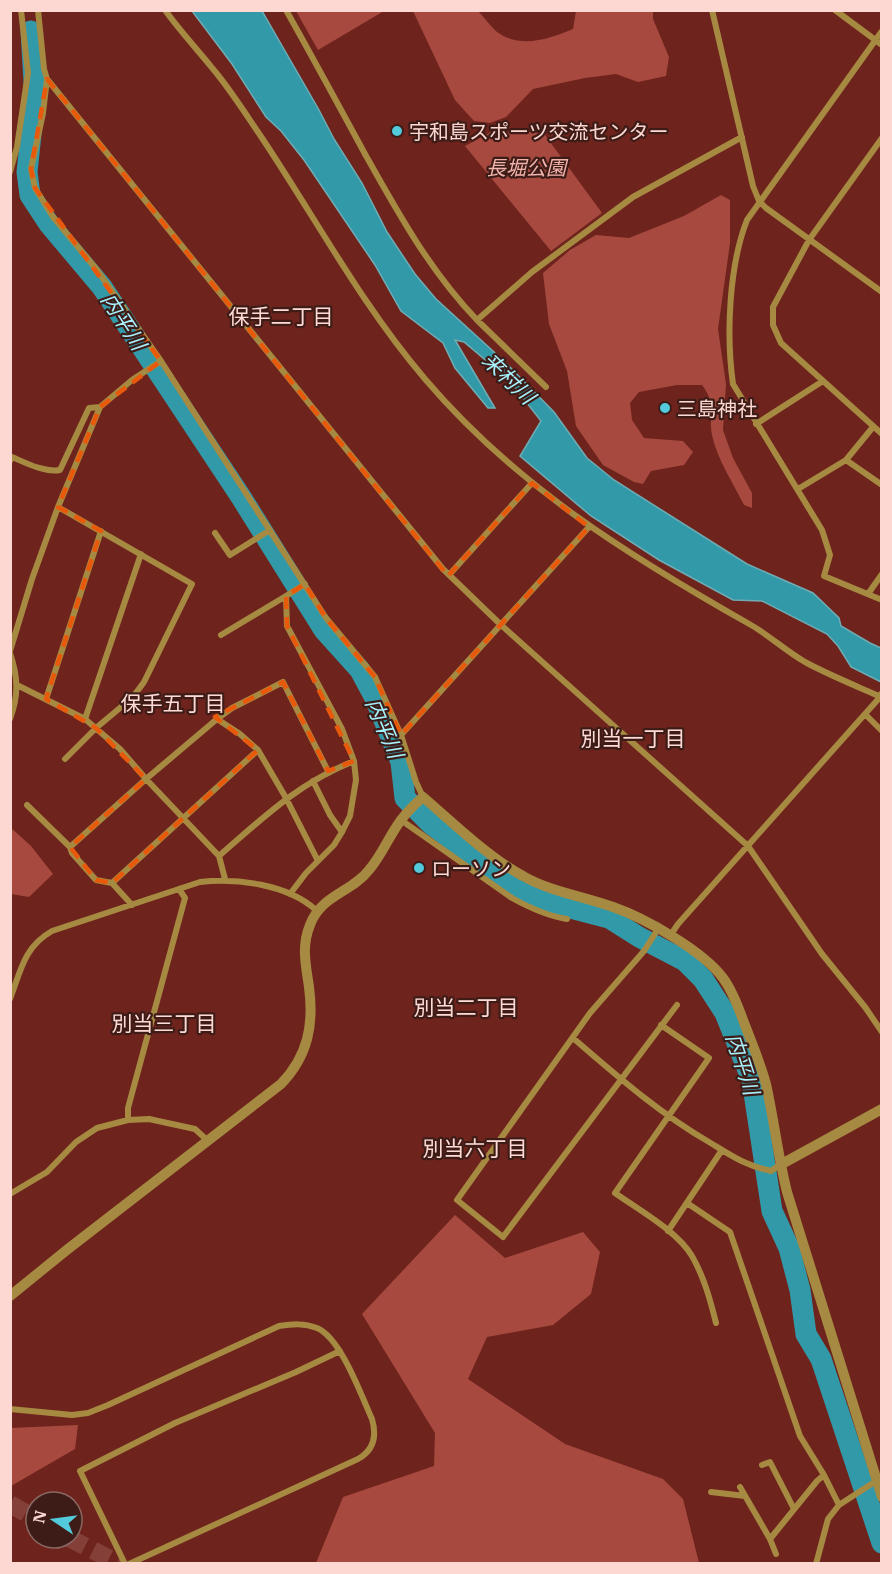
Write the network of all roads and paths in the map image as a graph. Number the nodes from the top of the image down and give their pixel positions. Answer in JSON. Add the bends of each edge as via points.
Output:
{"nodes":[{"id":1,"x":21,"y":10,"type":"edge"},
{"id":2,"x":38,"y":10,"type":"edge"},
{"id":3,"x":165,"y":10,"type":"edge"},
{"id":4,"x":286,"y":10,"type":"edge"},
{"id":5,"x":712,"y":10,"type":"edge"},
{"id":6,"x":835,"y":10,"type":"edge"},
{"id":7,"x":882,"y":31,"type":"edge"},
{"id":8,"x":875,"y":40,"type":"junction"},
{"id":9,"x":882,"y":45,"type":"edge"},
{"id":10,"x":47,"y":79,"type":"junction"},
{"id":11,"x":742,"y":137,"type":"junction"},
{"id":12,"x":882,"y":138,"type":"edge"},
{"id":13,"x":10,"y":172,"type":"edge"},
{"id":14,"x":759,"y":201,"type":"junction"},
{"id":15,"x":809,"y":240,"type":"junction"},
{"id":16,"x":882,"y":292,"type":"edge"},
{"id":17,"x":477,"y":320,"type":"junction"},
{"id":18,"x":156,"y":364,"type":"junction"},
{"id":19,"x":823,"y":381,"type":"junction"},
{"id":20,"x":546,"y":387,"type":"dead end"},
{"id":21,"x":100,"y":407,"type":"junction"},
{"id":22,"x":756,"y":424,"type":"junction"},
{"id":23,"x":873,"y":428,"type":"junction"},
{"id":24,"x":882,"y":434,"type":"edge"},
{"id":25,"x":846,"y":460,"type":"junction"},
{"id":26,"x":10,"y":461,"type":"edge"},
{"id":27,"x":532,"y":483,"type":"junction"},
{"id":28,"x":882,"y":485,"type":"edge"},
{"id":29,"x":798,"y":489,"type":"junction"},
{"id":30,"x":58,"y":507,"type":"junction"},
{"id":31,"x":589,"y":527,"type":"junction"},
{"id":32,"x":101,"y":531,"type":"junction"},
{"id":33,"x":215,"y":533,"type":"dead end"},
{"id":34,"x":265,"y":533,"type":"junction"},
{"id":35,"x":141,"y":554,"type":"junction"},
{"id":36,"x":882,"y":574,"type":"edge"},
{"id":37,"x":449,"y":575,"type":"junction"},
{"id":38,"x":303,"y":585,"type":"junction"},
{"id":39,"x":868,"y":594,"type":"junction"},
{"id":40,"x":286,"y":596,"type":"junction"},
{"id":41,"x":882,"y":600,"type":"edge"},
{"id":42,"x":500,"y":624,"type":"junction"},
{"id":43,"x":221,"y":635,"type":"dead end"},
{"id":44,"x":10,"y":652,"type":"edge"},
{"id":45,"x":17,"y":685,"type":"junction"},
{"id":46,"x":881,"y":695,"type":"edge"},
{"id":47,"x":46,"y":699,"type":"junction"},
{"id":48,"x":865,"y":714,"type":"junction"},
{"id":49,"x":10,"y":718,"type":"edge"},
{"id":50,"x":85,"y":719,"type":"junction"},
{"id":51,"x":218,"y":719,"type":"junction"},
{"id":52,"x":96,"y":728,"type":"junction"},
{"id":53,"x":882,"y":731,"type":"edge"},
{"id":54,"x":401,"y":735,"type":"junction"},
{"id":55,"x":258,"y":750,"type":"junction"},
{"id":56,"x":65,"y":759,"type":"dead end"},
{"id":57,"x":354,"y":761,"type":"junction"},
{"id":58,"x":328,"y":771,"type":"junction"},
{"id":59,"x":146,"y":779,"type":"junction"},
{"id":60,"x":313,"y":781,"type":"junction"},
{"id":61,"x":286,"y":798,"type":"junction"},
{"id":62,"x":420,"y":799,"type":"junction"},
{"id":63,"x":27,"y":805,"type":"dead end"},
{"id":64,"x":403,"y":817,"type":"junction"},
{"id":65,"x":183,"y":818,"type":"junction"},
{"id":66,"x":342,"y":831,"type":"junction"},
{"id":67,"x":748,"y":846,"type":"junction"},
{"id":68,"x":70,"y":847,"type":"junction"},
{"id":69,"x":219,"y":856,"type":"junction"},
{"id":70,"x":318,"y":861,"type":"junction"},
{"id":71,"x":225,"y":879,"type":"junction"},
{"id":72,"x":112,"y":883,"type":"junction"},
{"id":73,"x":179,"y":889,"type":"junction"},
{"id":74,"x":290,"y":894,"type":"junction"},
{"id":75,"x":132,"y":905,"type":"junction"},
{"id":76,"x":316,"y":910,"type":"junction"},
{"id":77,"x":567,"y":919,"type":"dead end"},
{"id":78,"x":656,"y":932,"type":"junction"},
{"id":79,"x":670,"y":936,"type":"junction"},
{"id":80,"x":10,"y":999,"type":"edge"},
{"id":81,"x":677,"y":1005,"type":"dead end"},
{"id":82,"x":661,"y":1025,"type":"junction"},
{"id":83,"x":882,"y":1032,"type":"edge"},
{"id":84,"x":573,"y":1038,"type":"junction"},
{"id":85,"x":620,"y":1078,"type":"junction"},
{"id":86,"x":882,"y":1109,"type":"edge"},
{"id":87,"x":669,"y":1117,"type":"junction"},
{"id":88,"x":128,"y":1119,"type":"junction"},
{"id":89,"x":207,"y":1140,"type":"junction"},
{"id":90,"x":722,"y":1150,"type":"junction"},
{"id":91,"x":776,"y":1168,"type":"junction"},
{"id":92,"x":10,"y":1194,"type":"edge"},
{"id":93,"x":687,"y":1203,"type":"junction"},
{"id":94,"x":668,"y":1231,"type":"junction"},
{"id":95,"x":10,"y":1296,"type":"edge"},
{"id":96,"x":716,"y":1323,"type":"dead end"},
{"id":97,"x":340,"y":1351,"type":"junction"},
{"id":98,"x":10,"y":1409,"type":"edge"},
{"id":99,"x":762,"y":1465,"type":"dead end"},
{"id":100,"x":824,"y":1475,"type":"junction"},
{"id":101,"x":872,"y":1484,"type":"junction"},
{"id":102,"x":740,"y":1487,"type":"dead end"},
{"id":103,"x":711,"y":1492,"type":"dead end"},
{"id":104,"x":745,"y":1496,"type":"junction"},
{"id":105,"x":882,"y":1497,"type":"edge"},
{"id":106,"x":839,"y":1504,"type":"junction"},
{"id":107,"x":794,"y":1509,"type":"junction"},
{"id":108,"x":770,"y":1539,"type":"junction"},
{"id":109,"x":776,"y":1554,"type":"dead end"},
{"id":110,"x":127,"y":1563,"type":"edge"},
{"id":111,"x":816,"y":1563,"type":"edge"}],
"edges":[{"from":1,"to":13,"type":"street","via":[[28,73]]},
{"from":2,"to":10,"type":"street"},
{"from":3,"to":27,"type":"street","via":[[213,68],[261,136],[385,329],[475,433]]},
{"from":4,"to":17,"type":"street","via":[[382,185],[433,268]]},
{"from":5,"to":11,"type":"street"},
{"from":6,"to":8,"type":"street"},
{"from":7,"to":8,"type":"street"},
{"from":8,"to":9,"type":"street"},
{"from":8,"to":14,"type":"street"},
{"from":10,"to":18,"type":"street","via":[[31,169],[35,188],[52,217],[97,270]]},
{"from":10,"to":37,"type":"street"},
{"from":11,"to":14,"type":"street"},
{"from":11,"to":17,"type":"street","via":[[633,197],[532,272]]},
{"from":12,"to":15,"type":"street"},
{"from":14,"to":15,"type":"street"},
{"from":14,"to":22,"type":"street","via":[[739,241],[729,323],[734,384]]},
{"from":15,"to":16,"type":"street"},
{"from":15,"to":19,"type":"street","via":[[773,307],[773,325],[781,343]]},
{"from":17,"to":20,"type":"street"},
{"from":18,"to":21,"type":"street"},
{"from":18,"to":34,"type":"street"},
{"from":19,"to":22,"type":"street"},
{"from":19,"to":23,"type":"street"},
{"from":21,"to":26,"type":"street","via":[[89,408],[60,470],[12,457]]},
{"from":21,"to":30,"type":"street"},
{"from":22,"to":29,"type":"street"},
{"from":23,"to":24,"type":"street"},
{"from":23,"to":25,"type":"street"},
{"from":25,"to":28,"type":"street"},
{"from":25,"to":29,"type":"street"},
{"from":27,"to":31,"type":"street"},
{"from":27,"to":37,"type":"street"},
{"from":29,"to":39,"type":"street","via":[[822,530],[830,555],[824,576]]},
{"from":30,"to":32,"type":"street"},
{"from":30,"to":44,"type":"street"},
{"from":31,"to":42,"type":"street"},
{"from":31,"to":46,"type":"street","via":[[662,575],[767,634],[804,661]]},
{"from":32,"to":35,"type":"street"},
{"from":32,"to":47,"type":"street"},
{"from":33,"to":34,"type":"street","via":[[230,555]]},
{"from":34,"to":38,"type":"street"},
{"from":35,"to":50,"type":"street"},
{"from":35,"to":52,"type":"street","via":[[192,584],[144,682],[133,697]]},
{"from":36,"to":39,"type":"street"},
{"from":37,"to":42,"type":"street"},
{"from":38,"to":40,"type":"street"},
{"from":38,"to":54,"type":"street","via":[[375,676]]},
{"from":39,"to":41,"type":"street"},
{"from":40,"to":43,"type":"street"},
{"from":40,"to":57,"type":"street","via":[[287,626],[342,729]]},
{"from":42,"to":54,"type":"street"},
{"from":42,"to":67,"type":"street"},
{"from":44,"to":45,"type":"street"},
{"from":45,"to":47,"type":"street"},
{"from":45,"to":49,"type":"street"},
{"from":46,"to":48,"type":"street"},
{"from":47,"to":50,"type":"street"},
{"from":48,"to":53,"type":"street"},
{"from":48,"to":67,"type":"street"},
{"from":50,"to":52,"type":"street"},
{"from":51,"to":55,"type":"street"},
{"from":51,"to":58,"type":"street","via":[[283,682]]},
{"from":51,"to":59,"type":"street"},
{"from":52,"to":56,"type":"street"},
{"from":52,"to":59,"type":"street"},
{"from":54,"to":62,"type":"street"},
{"from":55,"to":61,"type":"street"},
{"from":55,"to":65,"type":"street"},
{"from":57,"to":58,"type":"street"},
{"from":57,"to":66,"type":"street","via":[[354,800]]},
{"from":58,"to":60,"type":"street"},
{"from":59,"to":65,"type":"street"},
{"from":59,"to":68,"type":"street"},
{"from":60,"to":61,"type":"street"},
{"from":60,"to":66,"type":"street"},
{"from":61,"to":69,"type":"street"},
{"from":61,"to":70,"type":"street"},
{"from":62,"to":64,"type":"street"},
{"from":62,"to":78,"type":"street","via":[[521,875],[637,917]]},
{"from":63,"to":68,"type":"street"},
{"from":64,"to":76,"type":"street","via":[[369,872]]},
{"from":64,"to":77,"type":"street","via":[[512,898],[553,917]]},
{"from":65,"to":69,"type":"street"},
{"from":65,"to":72,"type":"street"},
{"from":66,"to":70,"type":"street"},
{"from":67,"to":79,"type":"street"},
{"from":67,"to":83,"type":"street","via":[[822,954]]},
{"from":68,"to":72,"type":"street","via":[[96,880]]},
{"from":69,"to":71,"type":"street"},
{"from":70,"to":74,"type":"street"},
{"from":71,"to":73,"type":"street"},
{"from":71,"to":74,"type":"street"},
{"from":72,"to":75,"type":"street"},
{"from":73,"to":75,"type":"street"},
{"from":73,"to":88,"type":"street","via":[[185,898]]},
{"from":74,"to":76,"type":"street"},
{"from":75,"to":80,"type":"street","via":[[38,939],[28,952]]},
{"from":76,"to":89,"type":"street","via":[[303,947],[312,1008],[311,1028],[303,1051],[281,1084]]},
{"from":78,"to":79,"type":"street"},
{"from":78,"to":84,"type":"street"},
{"from":79,"to":91,"type":"street","via":[[707,962],[724,979],[736,1002],[766,1084]]},
{"from":81,"to":82,"type":"street"},
{"from":82,"to":85,"type":"street"},
{"from":82,"to":87,"type":"street","via":[[710,1058]]},
{"from":84,"to":85,"type":"street"},
{"from":84,"to":85,"type":"street","via":[[457,1200],[503,1237]]},
{"from":85,"to":87,"type":"street"},
{"from":86,"to":91,"type":"street"},
{"from":87,"to":90,"type":"street"},
{"from":87,"to":94,"type":"street","via":[[615,1193]]},
{"from":88,"to":89,"type":"street","via":[[149,1119],[195,1129]]},
{"from":88,"to":92,"type":"street","via":[[97,1128],[76,1142],[47,1172]]},
{"from":89,"to":95,"type":"street"},
{"from":90,"to":91,"type":"street","via":[[754,1167]]},
{"from":90,"to":93,"type":"street"},
{"from":91,"to":101,"type":"street"},
{"from":93,"to":94,"type":"street"},
{"from":93,"to":100,"type":"street","via":[[729,1232],[800,1436]]},
{"from":94,"to":96,"type":"street","via":[[691,1254],[708,1288]]},
{"from":97,"to":98,"type":"street","via":[[318,1329],[301,1324],[279,1326],[88,1413]]},
{"from":97,"to":110,"type":"street","via":[[375,1429],[370,1449],[358,1459]]},
{"from":97,"to":110,"type":"street","via":[[175,1423],[80,1471]]},
{"from":99,"to":107,"type":"street","via":[[770,1462]]},
{"from":100,"to":106,"type":"street"},
{"from":100,"to":107,"type":"street"},
{"from":101,"to":105,"type":"street"},
{"from":101,"to":106,"type":"street"},
{"from":102,"to":104,"type":"street"},
{"from":103,"to":104,"type":"street"},
{"from":104,"to":108,"type":"street"},
{"from":106,"to":111,"type":"street","via":[[828,1519]]},
{"from":107,"to":108,"type":"street"},
{"from":108,"to":109,"type":"street"}]}
